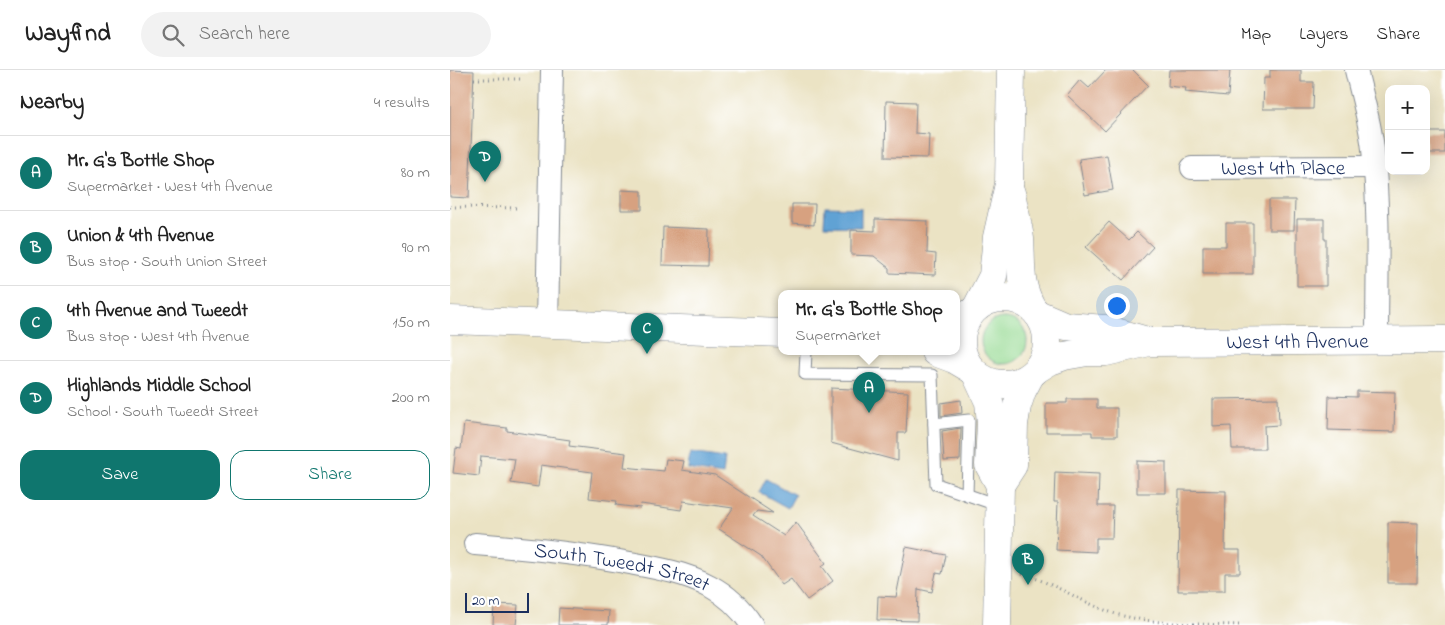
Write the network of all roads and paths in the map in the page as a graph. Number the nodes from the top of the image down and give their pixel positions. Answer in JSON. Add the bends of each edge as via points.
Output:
{"nodes":[{"id":1,"x":552,"y":70,"type":"edge"},
{"id":2,"x":1011,"y":70,"type":"edge"},
{"id":3,"x":1356,"y":70,"type":"edge"},
{"id":4,"x":474,"y":79,"type":"dead end"},
{"id":5,"x":521,"y":79,"type":"dead end"},
{"id":6,"x":1375,"y":167,"type":"junction"},
{"id":7,"x":1192,"y":168,"type":"dead end"},
{"id":8,"x":1009,"y":184,"type":"junction"},
{"id":9,"x":450,"y":207,"type":"edge"},
{"id":10,"x":519,"y":208,"type":"dead end"},
{"id":11,"x":1035,"y":311,"type":"junction"},
{"id":12,"x":968,"y":313,"type":"edge"},
{"id":13,"x":450,"y":320,"type":"edge"},
{"id":14,"x":547,"y":324,"type":"junction"},
{"id":15,"x":778,"y":332,"type":"edge"},
{"id":16,"x":1445,"y":340,"type":"edge"},
{"id":17,"x":1377,"y":341,"type":"junction"},
{"id":18,"x":1149,"y":342,"type":"junction"},
{"id":19,"x":806,"y":355,"type":"edge"},
{"id":20,"x":943,"y":355,"type":"edge"},
{"id":21,"x":973,"y":371,"type":"junction"},
{"id":22,"x":1034,"y":372,"type":"junction"},
{"id":23,"x":934,"y":424,"type":"junction"},
{"id":24,"x":968,"y":495,"type":"junction"},
{"id":25,"x":1000,"y":495,"type":"junction"},
{"id":26,"x":475,"y":544,"type":"dead end"},
{"id":27,"x":998,"y":567,"type":"junction"},
{"id":28,"x":752,"y":625,"type":"edge"},
{"id":29,"x":997,"y":625,"type":"edge"},
{"id":30,"x":1242,"y":625,"type":"edge"}],
"edges":[{"from":1,"to":14,"type":"street"},
{"from":2,"to":8,"type":"main road"},
{"from":3,"to":6,"type":"street"},
{"from":4,"to":5,"type":"path"},
{"from":6,"to":7,"type":"street","name":"West 4th Place"},
{"from":6,"to":17,"type":"street"},
{"from":8,"to":11,"type":"main road","via":[[1020,238],[1021,283]]},
{"from":8,"to":12,"type":"main road","via":[[997,237],[993,276]]},
{"from":9,"to":10,"type":"path"},
{"from":11,"to":12,"type":"main road","via":[[1022,302],[999,298],[987,301]]},
{"from":11,"to":18,"type":"main road","name":"West 4th Avenue","via":[[1066,326],[1104,329]]},
{"from":11,"to":22,"type":"main road","via":[[1046,330],[1047,348],[1044,359]]},
{"from":12,"to":21,"type":"main road","via":[[961,347]]},
{"from":13,"to":14,"type":"main road"},
{"from":14,"to":15,"type":"main road"},
{"from":16,"to":17,"type":"main road","name":"West 4th Avenue"},
{"from":17,"to":18,"type":"main road","name":"West 4th Avenue"},
{"from":18,"to":22,"type":"main road","name":"West 4th Avenue","via":[[1106,352],[1064,356]]},
{"from":19,"to":23,"type":"lane","via":[[805,374],[932,374]]},
{"from":20,"to":21,"type":"main road"},
{"from":21,"to":22,"type":"main road","via":[[987,381],[1000,384]]},
{"from":21,"to":25,"type":"main road","via":[[989,402],[989,465]]},
{"from":22,"to":25,"type":"main road","via":[[1017,406],[1013,465]]},
{"from":23,"to":24,"type":"lane","via":[[936,484]]},
{"from":23,"to":24,"type":"lane","via":[[969,420]]},
{"from":24,"to":25,"type":"lane"},
{"from":25,"to":27,"type":"main road"},
{"from":26,"to":28,"type":"street","name":"South Tweedt Street","via":[[601,557],[684,575],[712,587],[744,613]]},
{"from":27,"to":29,"type":"main road"},
{"from":27,"to":30,"type":"path","via":[[1030,576],[1119,615],[1176,623]]}]}
